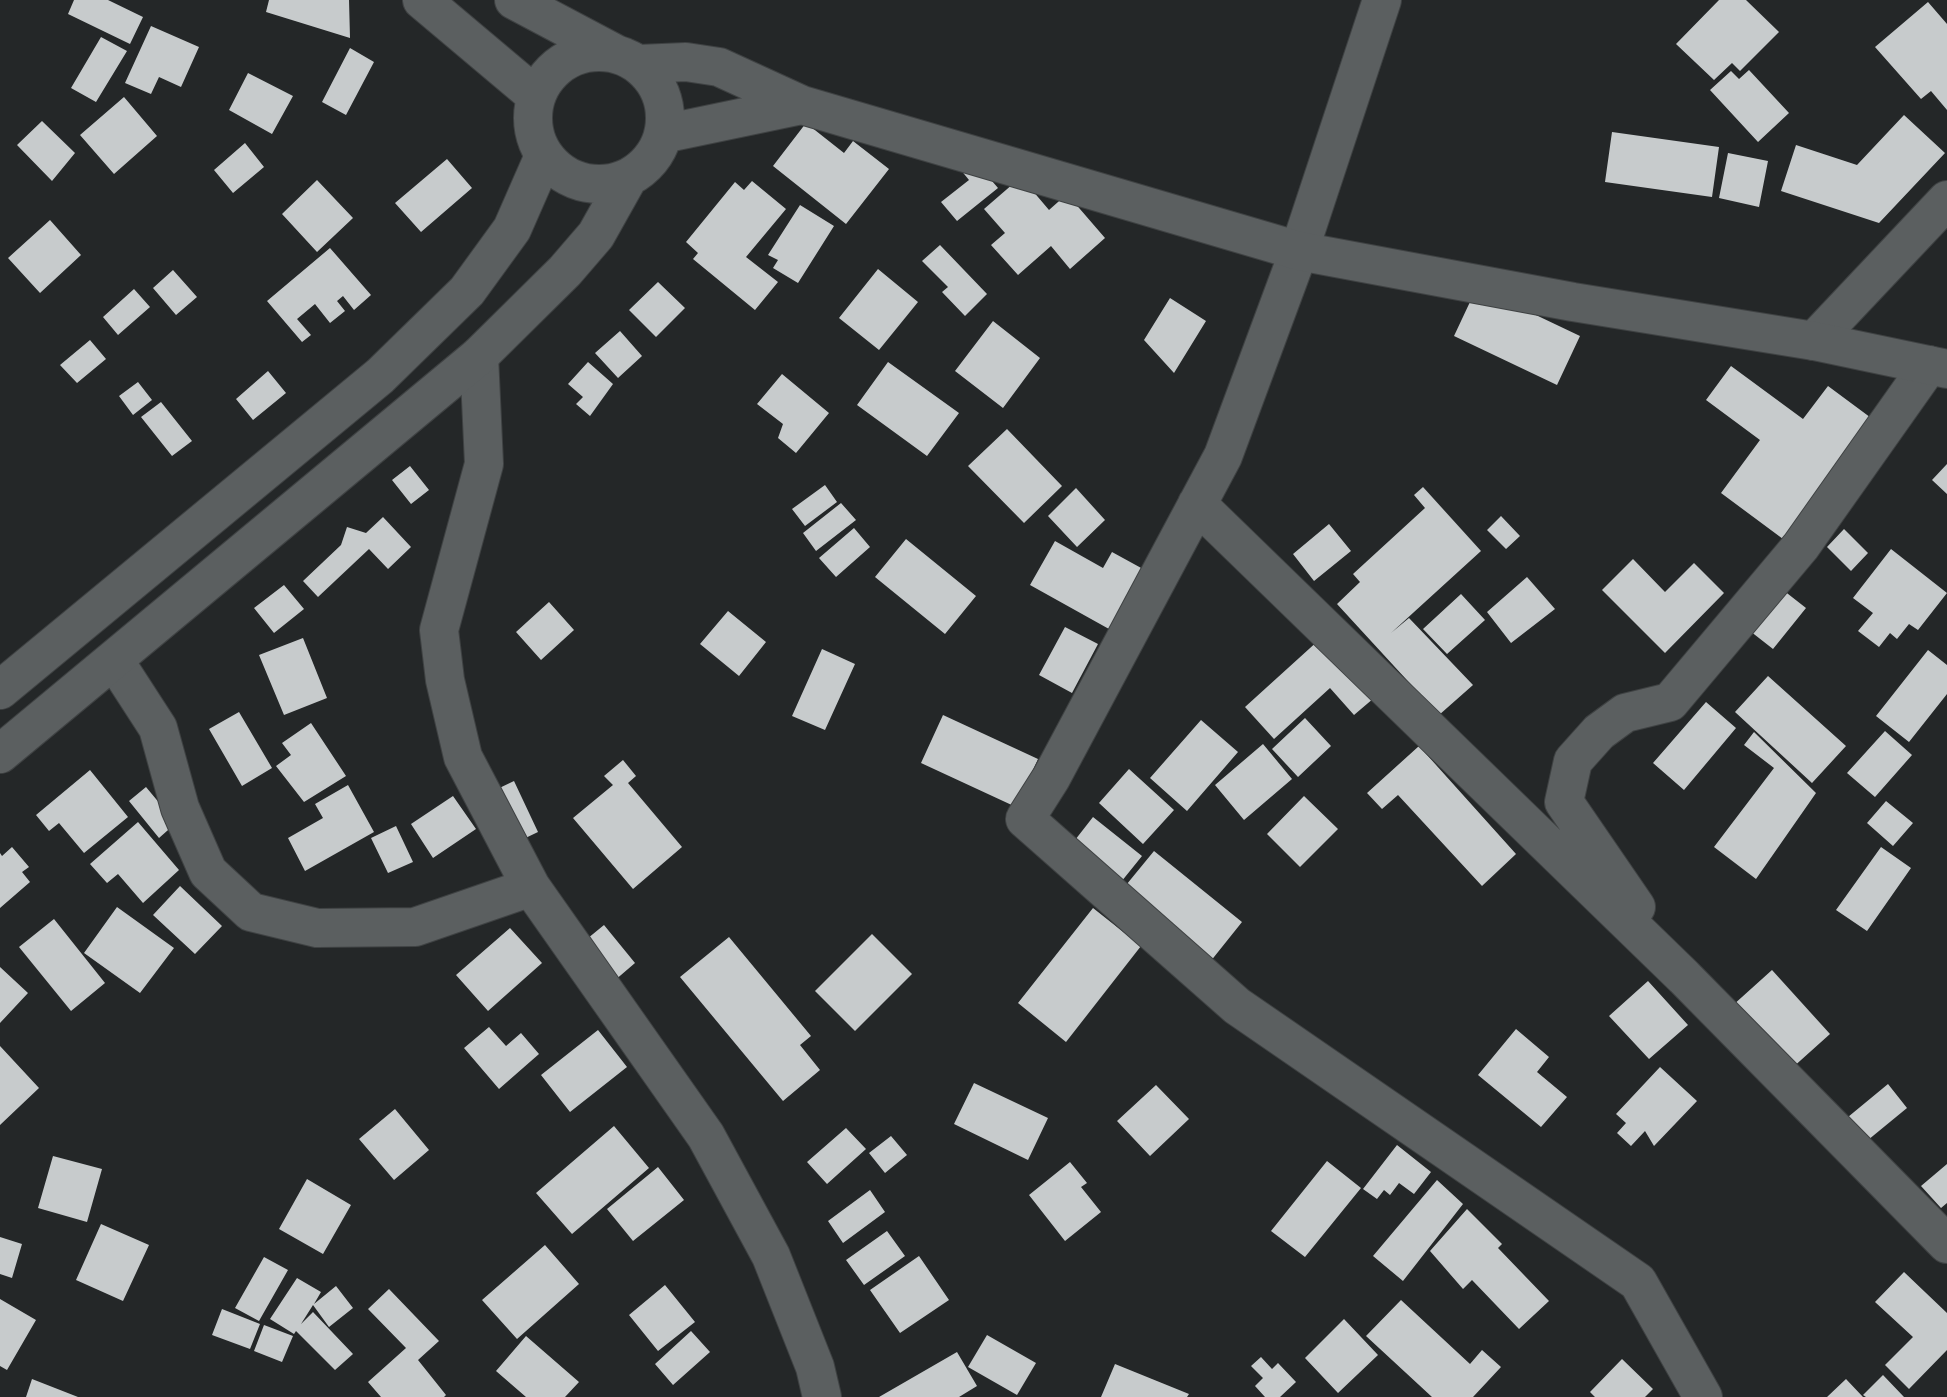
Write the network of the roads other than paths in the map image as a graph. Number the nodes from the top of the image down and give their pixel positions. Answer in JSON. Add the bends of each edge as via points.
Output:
{"nodes":[{"id":1,"x":422,"y":0,"type":"edge"},
{"id":2,"x":514,"y":0,"type":"edge"},
{"id":3,"x":1382,"y":0,"type":"edge"},
{"id":4,"x":627,"y":59,"type":"junction"},
{"id":5,"x":536,"y":96,"type":"junction"},
{"id":6,"x":802,"y":104,"type":"junction"},
{"id":7,"x":663,"y":134,"type":"junction"},
{"id":8,"x":544,"y":156,"type":"junction"},
{"id":9,"x":628,"y":178,"type":"junction"},
{"id":10,"x":1947,"y":200,"type":"edge"},
{"id":11,"x":1298,"y":251,"type":"junction"},
{"id":12,"x":1814,"y":341,"type":"junction"},
{"id":13,"x":479,"y":356,"type":"junction"},
{"id":14,"x":1938,"y":367,"type":"edge"},
{"id":15,"x":1197,"y":504,"type":"junction"},
{"id":16,"x":114,"y":660,"type":"junction"},
{"id":17,"x":0,"y":690,"type":"edge"},
{"id":18,"x":0,"y":754,"type":"edge"},
{"id":19,"x":531,"y":887,"type":"junction"},
{"id":20,"x":1684,"y":977,"type":"junction"},
{"id":21,"x":1947,"y":1244,"type":"edge"},
{"id":22,"x":822,"y":1397,"type":"edge"},
{"id":23,"x":1703,"y":1397,"type":"edge"}],
"edges":[{"from":1,"to":5,"type":"street"},
{"from":2,"to":4,"type":"street"},
{"from":3,"to":11,"type":"street"},
{"from":4,"to":5,"type":"street","via":[[592,52],[568,59],[549,74]]},
{"from":4,"to":6,"type":"street","via":[[719,67]]},
{"from":4,"to":7,"type":"street","via":[[653,78],[662,95]]},
{"from":5,"to":8,"type":"street","via":[[535,139]]},
{"from":6,"to":7,"type":"street"},
{"from":6,"to":11,"type":"street"},
{"from":7,"to":9,"type":"street","via":[[643,167]]},
{"from":8,"to":9,"type":"street","via":[[572,180],[591,184]]},
{"from":8,"to":17,"type":"street","via":[[512,229],[467,291],[380,376]]},
{"from":9,"to":13,"type":"street","via":[[596,235]]},
{"from":10,"to":12,"type":"street"},
{"from":11,"to":12,"type":"street"},
{"from":11,"to":15,"type":"street","via":[[1223,456]]},
{"from":12,"to":14,"type":"street"},
{"from":13,"to":16,"type":"street"},
{"from":13,"to":19,"type":"street","via":[[484,464],[439,631],[463,757]]},
{"from":14,"to":20,"type":"street","via":[[1801,546],[1670,702],[1625,713],[1599,732],[1573,761],[1564,802]]},
{"from":15,"to":20,"type":"street"},
{"from":15,"to":23,"type":"street","via":[[1025,819],[1237,1006],[1638,1282]]},
{"from":16,"to":18,"type":"street"},
{"from":16,"to":19,"type":"street","via":[[158,727],[180,808],[208,872],[251,912],[317,928],[415,927]]},
{"from":19,"to":22,"type":"street","via":[[706,1136],[771,1256],[815,1367]]},
{"from":20,"to":21,"type":"street"}]}
